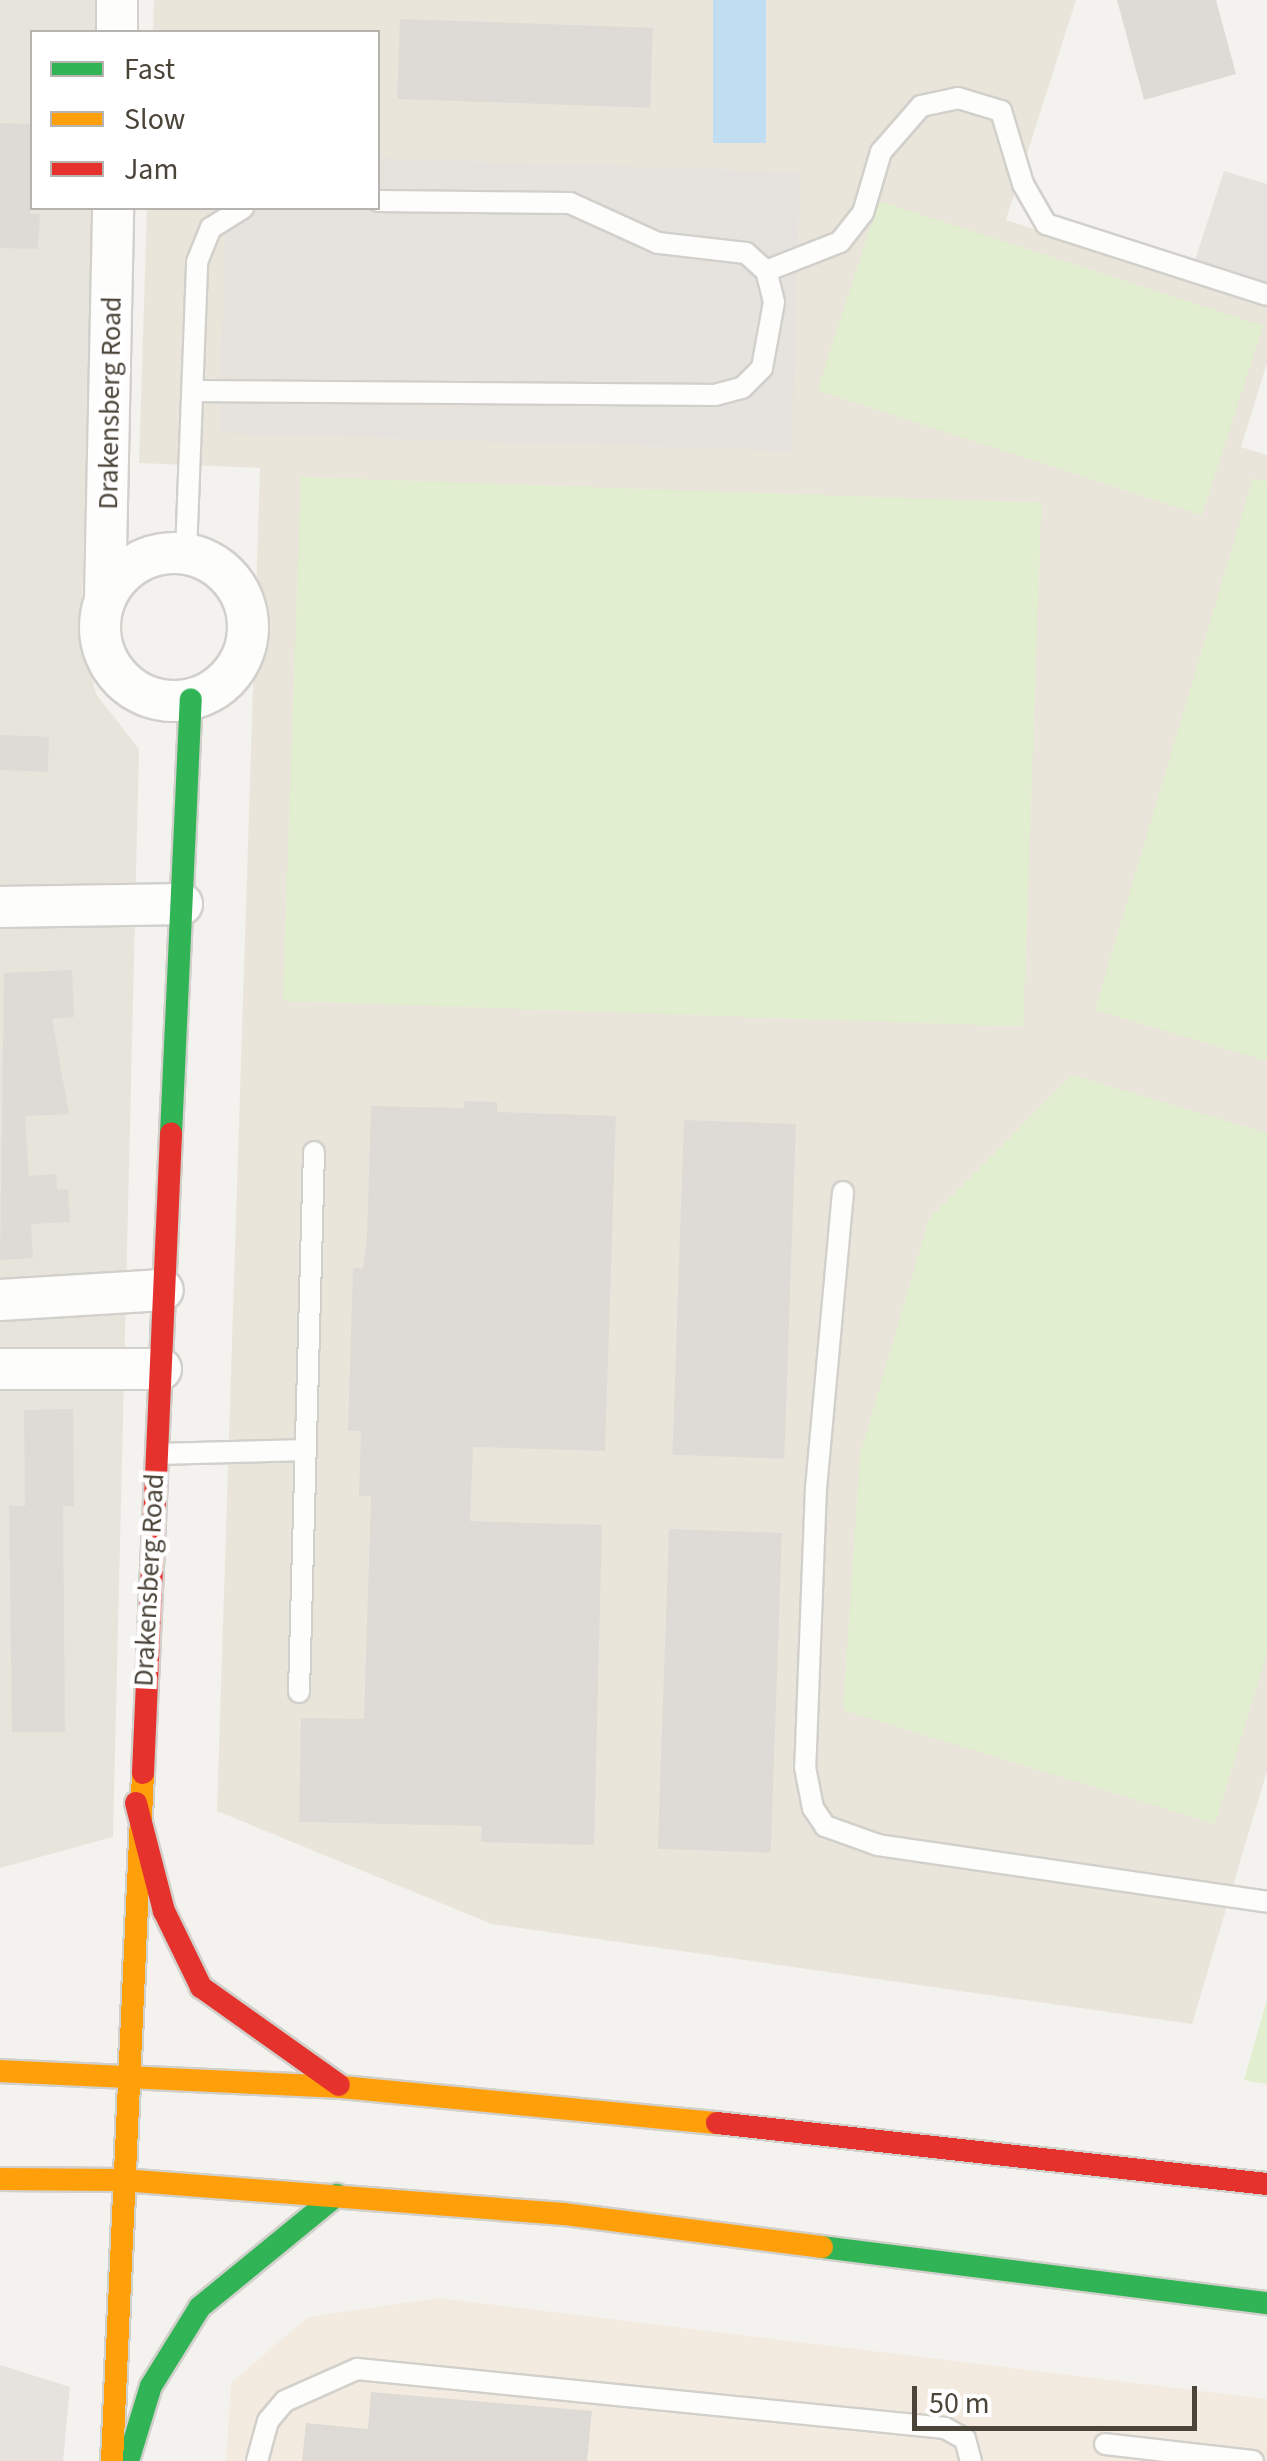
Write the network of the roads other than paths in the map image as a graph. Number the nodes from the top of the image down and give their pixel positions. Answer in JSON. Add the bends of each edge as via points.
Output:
{"nodes":[{"id":1,"x":117,"y":0,"type":"edge"},
{"id":2,"x":117,"y":30,"type":"edge"},
{"id":3,"x":380,"y":201,"type":"edge"},
{"id":4,"x":114,"y":210,"type":"edge"},
{"id":5,"x":240,"y":210,"type":"edge"},
{"id":6,"x":766,"y":270,"type":"junction"},
{"id":7,"x":1267,"y":295,"type":"edge"},
{"id":8,"x":194,"y":390,"type":"junction"},
{"id":9,"x":186,"y":553,"type":"junction"},
{"id":10,"x":105,"y":600,"type":"junction"},
{"id":11,"x":191,"y":699,"type":"junction"},
{"id":12,"x":182,"y":904,"type":"junction"},
{"id":13,"x":0,"y":906,"type":"edge"},
{"id":14,"x":314,"y":1152,"type":"dead end"},
{"id":15,"x":842,"y":1192,"type":"dead end"},
{"id":16,"x":163,"y":1290,"type":"junction"},
{"id":17,"x":0,"y":1300,"type":"edge"},
{"id":18,"x":0,"y":1369,"type":"edge"},
{"id":19,"x":162,"y":1369,"type":"junction"},
{"id":20,"x":306,"y":1450,"type":"junction"},
{"id":21,"x":156,"y":1454,"type":"junction"},
{"id":22,"x":299,"y":1692,"type":"dead end"},
{"id":23,"x":136,"y":1802,"type":"junction"},
{"id":24,"x":1267,"y":1902,"type":"edge"},
{"id":25,"x":0,"y":2071,"type":"edge"},
{"id":26,"x":125,"y":2077,"type":"junction"},
{"id":27,"x":342,"y":2086,"type":"junction"},
{"id":28,"x":0,"y":2179,"type":"edge"},
{"id":29,"x":122,"y":2180,"type":"junction"},
{"id":30,"x":1267,"y":2184,"type":"edge"},
{"id":31,"x":337,"y":2195,"type":"junction"},
{"id":32,"x":1267,"y":2303,"type":"edge"},
{"id":33,"x":1106,"y":2444,"type":"dead end"},
{"id":34,"x":112,"y":2461,"type":"edge"},
{"id":35,"x":128,"y":2461,"type":"edge"},
{"id":36,"x":257,"y":2461,"type":"edge"},
{"id":37,"x":971,"y":2461,"type":"edge"},
{"id":38,"x":1253,"y":2461,"type":"edge"}],
"edges":[{"from":1,"to":2,"type":"street"},
{"from":3,"to":6,"type":"lane","via":[[570,202],[658,243],[746,253]]},
{"from":4,"to":10,"type":"street","name":"Drakensberg Road"},
{"from":5,"to":8,"type":"lane","via":[[211,228],[197,262]]},
{"from":6,"to":7,"type":"lane","via":[[840,242],[863,212],[881,152],[921,106],[958,98],[1001,111],[1022,184],[1046,224]]},
{"from":6,"to":8,"type":"lane","via":[[773,336],[762,368],[742,388],[715,394]]},
{"from":8,"to":9,"type":"lane"},
{"from":9,"to":10,"type":"street","via":[[136,563]]},
{"from":9,"to":11,"type":"street","via":[[226,573],[247,624],[229,676]]},
{"from":10,"to":11,"type":"street","via":[[102,645],[126,683],[167,700]]},
{"from":11,"to":12,"type":"main road","name":"Drakensberg Road"},
{"from":12,"to":13,"type":"street"},
{"from":12,"to":16,"type":"main road","name":"Drakensberg Road"},
{"from":14,"to":20,"type":"lane"},
{"from":15,"to":24,"type":"lane","via":[[816,1487],[805,1767],[813,1808],[839,1834],[878,1845]]},
{"from":16,"to":17,"type":"street"},
{"from":16,"to":19,"type":"main road","name":"Drakensberg Road"},
{"from":18,"to":19,"type":"street"},
{"from":19,"to":21,"type":"main road","name":"Drakensberg Road"},
{"from":20,"to":21,"type":"lane"},
{"from":20,"to":22,"type":"lane"},
{"from":21,"to":23,"type":"main road","name":"Drakensberg Road"},
{"from":23,"to":26,"type":"main road","name":"Drakensberg Road"},
{"from":23,"to":27,"type":"main road","via":[[164,1910],[202,1987]]},
{"from":25,"to":26,"type":"main road"},
{"from":26,"to":27,"type":"main road"},
{"from":26,"to":29,"type":"main road","name":"Drakensberg Road"},
{"from":27,"to":30,"type":"main road","via":[[1013,2151]]},
{"from":28,"to":29,"type":"main road"},
{"from":29,"to":31,"type":"main road"},
{"from":29,"to":34,"type":"main road","name":"Drakensberg Road"},
{"from":31,"to":32,"type":"main road","via":[[564,2214]]},
{"from":31,"to":35,"type":"main road","via":[[200,2307],[151,2386]]},
{"from":33,"to":38,"type":"lane"},
{"from":36,"to":37,"type":"lane","via":[[268,2421],[285,2401],[357,2369],[945,2428],[965,2439]]}]}
